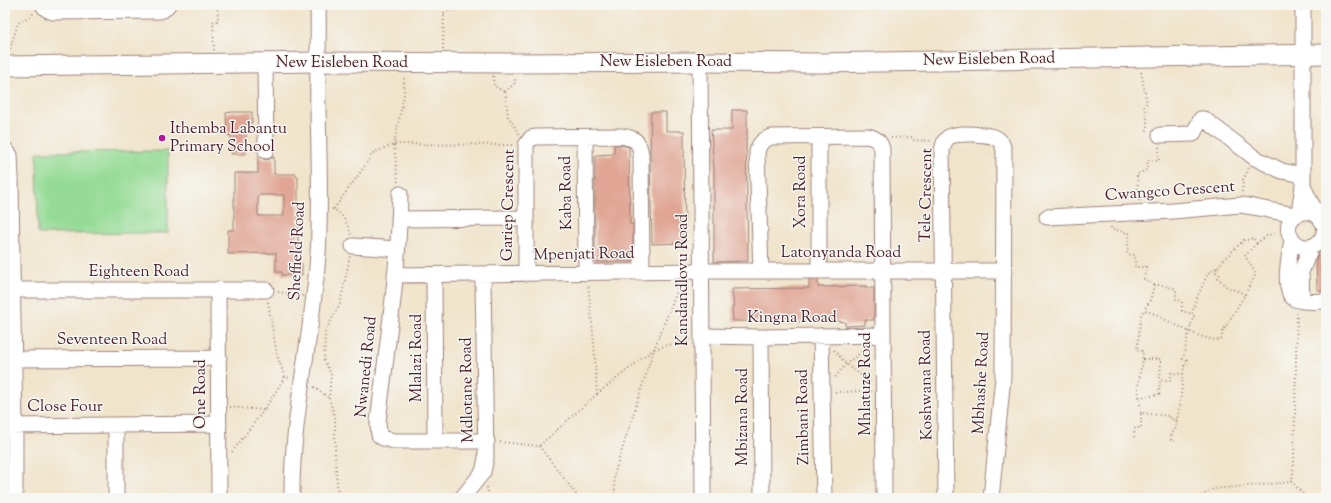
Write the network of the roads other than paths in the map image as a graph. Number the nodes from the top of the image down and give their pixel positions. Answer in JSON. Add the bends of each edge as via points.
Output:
{"nodes":[{"id":1,"x":168,"y":5,"type":"edge"},
{"id":2,"x":318,"y":5,"type":"edge"},
{"id":3,"x":1303,"y":5,"type":"edge"},
{"id":4,"x":43,"y":6,"type":"edge"},
{"id":5,"x":93,"y":8,"type":"edge"},
{"id":6,"x":1303,"y":54,"type":"junction"},
{"id":7,"x":1326,"y":54,"type":"edge"},
{"id":8,"x":7,"y":57,"type":"edge"},
{"id":9,"x":318,"y":62,"type":"junction"},
{"id":10,"x":700,"y":62,"type":"junction"},
{"id":11,"x":265,"y":63,"type":"junction"},
{"id":12,"x":1160,"y":135,"type":"road end"},
{"id":13,"x":585,"y":137,"type":"junction"},
{"id":14,"x":819,"y":138,"type":"junction"},
{"id":15,"x":5,"y":149,"type":"edge"},
{"id":16,"x":266,"y":151,"type":"dead end"},
{"id":17,"x":1303,"y":180,"type":"junction"},
{"id":18,"x":400,"y":194,"type":"road end"},
{"id":19,"x":1297,"y":214,"type":"junction"},
{"id":20,"x":8,"y":217,"type":"edge"},
{"id":21,"x":1046,"y":217,"type":"dead end"},
{"id":22,"x":526,"y":218,"type":"junction"},
{"id":23,"x":399,"y":219,"type":"junction"},
{"id":24,"x":1322,"y":220,"type":"edge"},
{"id":25,"x":1290,"y":236,"type":"junction"},
{"id":26,"x":1319,"y":242,"type":"edge"},
{"id":27,"x":353,"y":246,"type":"road end"},
{"id":28,"x":397,"y":249,"type":"junction"},
{"id":29,"x":819,"y":270,"type":"junction"},
{"id":30,"x":882,"y":270,"type":"junction"},
{"id":31,"x":701,"y":271,"type":"junction"},
{"id":32,"x":760,"y":271,"type":"junction"},
{"id":33,"x":944,"y":271,"type":"junction"},
{"id":34,"x":1004,"y":271,"type":"junction"},
{"id":35,"x":642,"y":272,"type":"junction"},
{"id":36,"x":586,"y":273,"type":"junction"},
{"id":37,"x":484,"y":274,"type":"junction"},
{"id":38,"x":526,"y":274,"type":"junction"},
{"id":39,"x":395,"y":275,"type":"junction"},
{"id":40,"x":434,"y":275,"type":"junction"},
{"id":41,"x":218,"y":289,"type":"junction"},
{"id":42,"x":8,"y":290,"type":"edge"},
{"id":43,"x":266,"y":290,"type":"road end"},
{"id":44,"x":1309,"y":301,"type":"edge"},
{"id":45,"x":883,"y":335,"type":"junction"},
{"id":46,"x":702,"y":336,"type":"junction"},
{"id":47,"x":821,"y":336,"type":"junction"},
{"id":48,"x":761,"y":337,"type":"junction"},
{"id":49,"x":219,"y":358,"type":"junction"},
{"id":50,"x":9,"y":359,"type":"edge"},
{"id":51,"x":219,"y":424,"type":"junction"},
{"id":52,"x":116,"y":425,"type":"junction"},
{"id":53,"x":10,"y":426,"type":"edge"},
{"id":54,"x":435,"y":441,"type":"junction"},
{"id":55,"x":487,"y":441,"type":"junction"},
{"id":56,"x":15,"y":498,"type":"edge"},
{"id":57,"x":116,"y":498,"type":"edge"},
{"id":58,"x":219,"y":498,"type":"edge"},
{"id":59,"x":292,"y":498,"type":"edge"},
{"id":60,"x":462,"y":498,"type":"edge"},
{"id":61,"x":703,"y":498,"type":"edge"},
{"id":62,"x":762,"y":498,"type":"edge"},
{"id":63,"x":824,"y":498,"type":"edge"},
{"id":64,"x":884,"y":498,"type":"edge"},
{"id":65,"x":946,"y":498,"type":"edge"},
{"id":66,"x":991,"y":498,"type":"edge"}],
"edges":[{"from":1,"to":5,"type":"street","via":[[159,11]]},
{"from":2,"to":9,"type":"street","name":"Sheffield Road"},
{"from":3,"to":6,"type":"street"},
{"from":4,"to":5,"type":"street","via":[[54,12]]},
{"from":6,"to":7,"type":"main road","name":"New Eisleben Road"},
{"from":6,"to":10,"type":"main road","name":"New Eisleben Road","via":[[820,63]]},
{"from":6,"to":17,"type":"street"},
{"from":8,"to":11,"type":"main road","name":"New Eisleben Road"},
{"from":9,"to":10,"type":"main road","name":"New Eisleben Road"},
{"from":9,"to":11,"type":"main road","name":"New Eisleben Road"},
{"from":9,"to":59,"type":"street","name":"Sheffield Road","via":[[318,254],[294,452]]},
{"from":10,"to":31,"type":"street","name":"Kandandlovu Road"},
{"from":11,"to":16,"type":"street"},
{"from":12,"to":17,"type":"street","via":[[1192,134],[1198,122],[1204,119],[1256,158]]},
{"from":13,"to":22,"type":"street","name":"Gariep Crescent","via":[[531,138],[526,145]]},
{"from":13,"to":35,"type":"street","name":"Gariep Crescent","via":[[630,137],[636,140],[640,147]]},
{"from":13,"to":36,"type":"street","name":"Kaba Road"},
{"from":14,"to":29,"type":"street","name":"Xora Road"},
{"from":14,"to":30,"type":"street","name":"Mhlatuze Road","via":[[866,136],[879,142],[882,149]]},
{"from":14,"to":32,"type":"street","via":[[772,137],[758,147]]},
{"from":15,"to":20,"type":"street","via":[[11,161]]},
{"from":17,"to":19,"type":"street"},
{"from":17,"to":24,"type":"street"},
{"from":18,"to":23,"type":"street","name":"Nwanedi Road"},
{"from":19,"to":21,"type":"street","name":"Cwangco Crescent","via":[[1241,205]]},
{"from":19,"to":24,"type":"street","via":[[1308,211]]},
{"from":19,"to":25,"type":"street","via":[[1289,226]]},
{"from":20,"to":42,"type":"street"},
{"from":22,"to":23,"type":"street"},
{"from":22,"to":38,"type":"street","name":"Gariep Crescent"},
{"from":23,"to":28,"type":"street","name":"Nwanedi Road"},
{"from":24,"to":26,"type":"street","via":[[1324,232]]},
{"from":25,"to":26,"type":"street","via":[[1302,247]]},
{"from":25,"to":44,"type":"street","via":[[1287,274],[1289,291],[1292,297]]},
{"from":26,"to":44,"type":"street","via":[[1305,261],[1302,272]]},
{"from":27,"to":28,"type":"street"},
{"from":28,"to":39,"type":"street","name":"Nwanedi Road"},
{"from":29,"to":30,"type":"street","name":"Latonyanda Road"},
{"from":29,"to":32,"type":"street","name":"Latonyanda Road"},
{"from":30,"to":33,"type":"street","name":"Latonyanda Road"},
{"from":30,"to":45,"type":"street","name":"Mhlatuze Road"},
{"from":31,"to":32,"type":"street","name":"Latonyanda Road"},
{"from":31,"to":35,"type":"street","name":"Mpenjati Road"},
{"from":31,"to":46,"type":"street","name":"Kandandlovu Road"},
{"from":33,"to":34,"type":"street","name":"Latonyanda Road"},
{"from":33,"to":34,"type":"street","name":"Tele Crescent","via":[[942,151],[948,137],[955,134],[995,137],[1001,142],[1004,152]]},
{"from":33,"to":65,"type":"street","name":"Koshwana Road"},
{"from":34,"to":66,"type":"street","name":"Mbhashe Road","via":[[1003,377]]},
{"from":35,"to":36,"type":"street","name":"Mpenjati Road"},
{"from":36,"to":38,"type":"street","name":"Mpenjati Road"},
{"from":37,"to":38,"type":"street","name":"Mpenjati Road"},
{"from":37,"to":40,"type":"street","name":"Mpenjati Road"},
{"from":37,"to":55,"type":"street","name":"Mdlotane Road"},
{"from":39,"to":40,"type":"street","name":"Mpenjati Road"},
{"from":39,"to":54,"type":"street","name":"Nwanedi Road","via":[[379,436],[394,441]]},
{"from":40,"to":54,"type":"street","name":"Mlalazi Road"},
{"from":41,"to":42,"type":"street","name":"Eighteen Road"},
{"from":41,"to":43,"type":"street","name":"Eighteen Road"},
{"from":41,"to":49,"type":"street","name":"One Road"},
{"from":42,"to":50,"type":"street"},
{"from":45,"to":47,"type":"street","name":"Kingna Road"},
{"from":45,"to":64,"type":"street","name":"Mhlatuze Road"},
{"from":46,"to":48,"type":"street","name":"Kingna Road"},
{"from":46,"to":61,"type":"street","name":"Kandandlovu Road"},
{"from":47,"to":48,"type":"street","name":"Kingna Road"},
{"from":47,"to":63,"type":"street","name":"Zimbani Road"},
{"from":48,"to":62,"type":"street","name":"Mbizana Road"},
{"from":49,"to":50,"type":"street","name":"Seventeen Road"},
{"from":49,"to":51,"type":"street","name":"One Road"},
{"from":50,"to":53,"type":"street"},
{"from":51,"to":52,"type":"street","name":"Close Four"},
{"from":51,"to":58,"type":"street","name":"One Road"},
{"from":52,"to":53,"type":"street","name":"Close Four"},
{"from":52,"to":57,"type":"street","name":"Close Four"},
{"from":53,"to":56,"type":"street"},
{"from":54,"to":55,"type":"street","name":"Nwanedi Road"},
{"from":55,"to":60,"type":"street","name":"Mdlotane Road","via":[[483,472]]}]}
